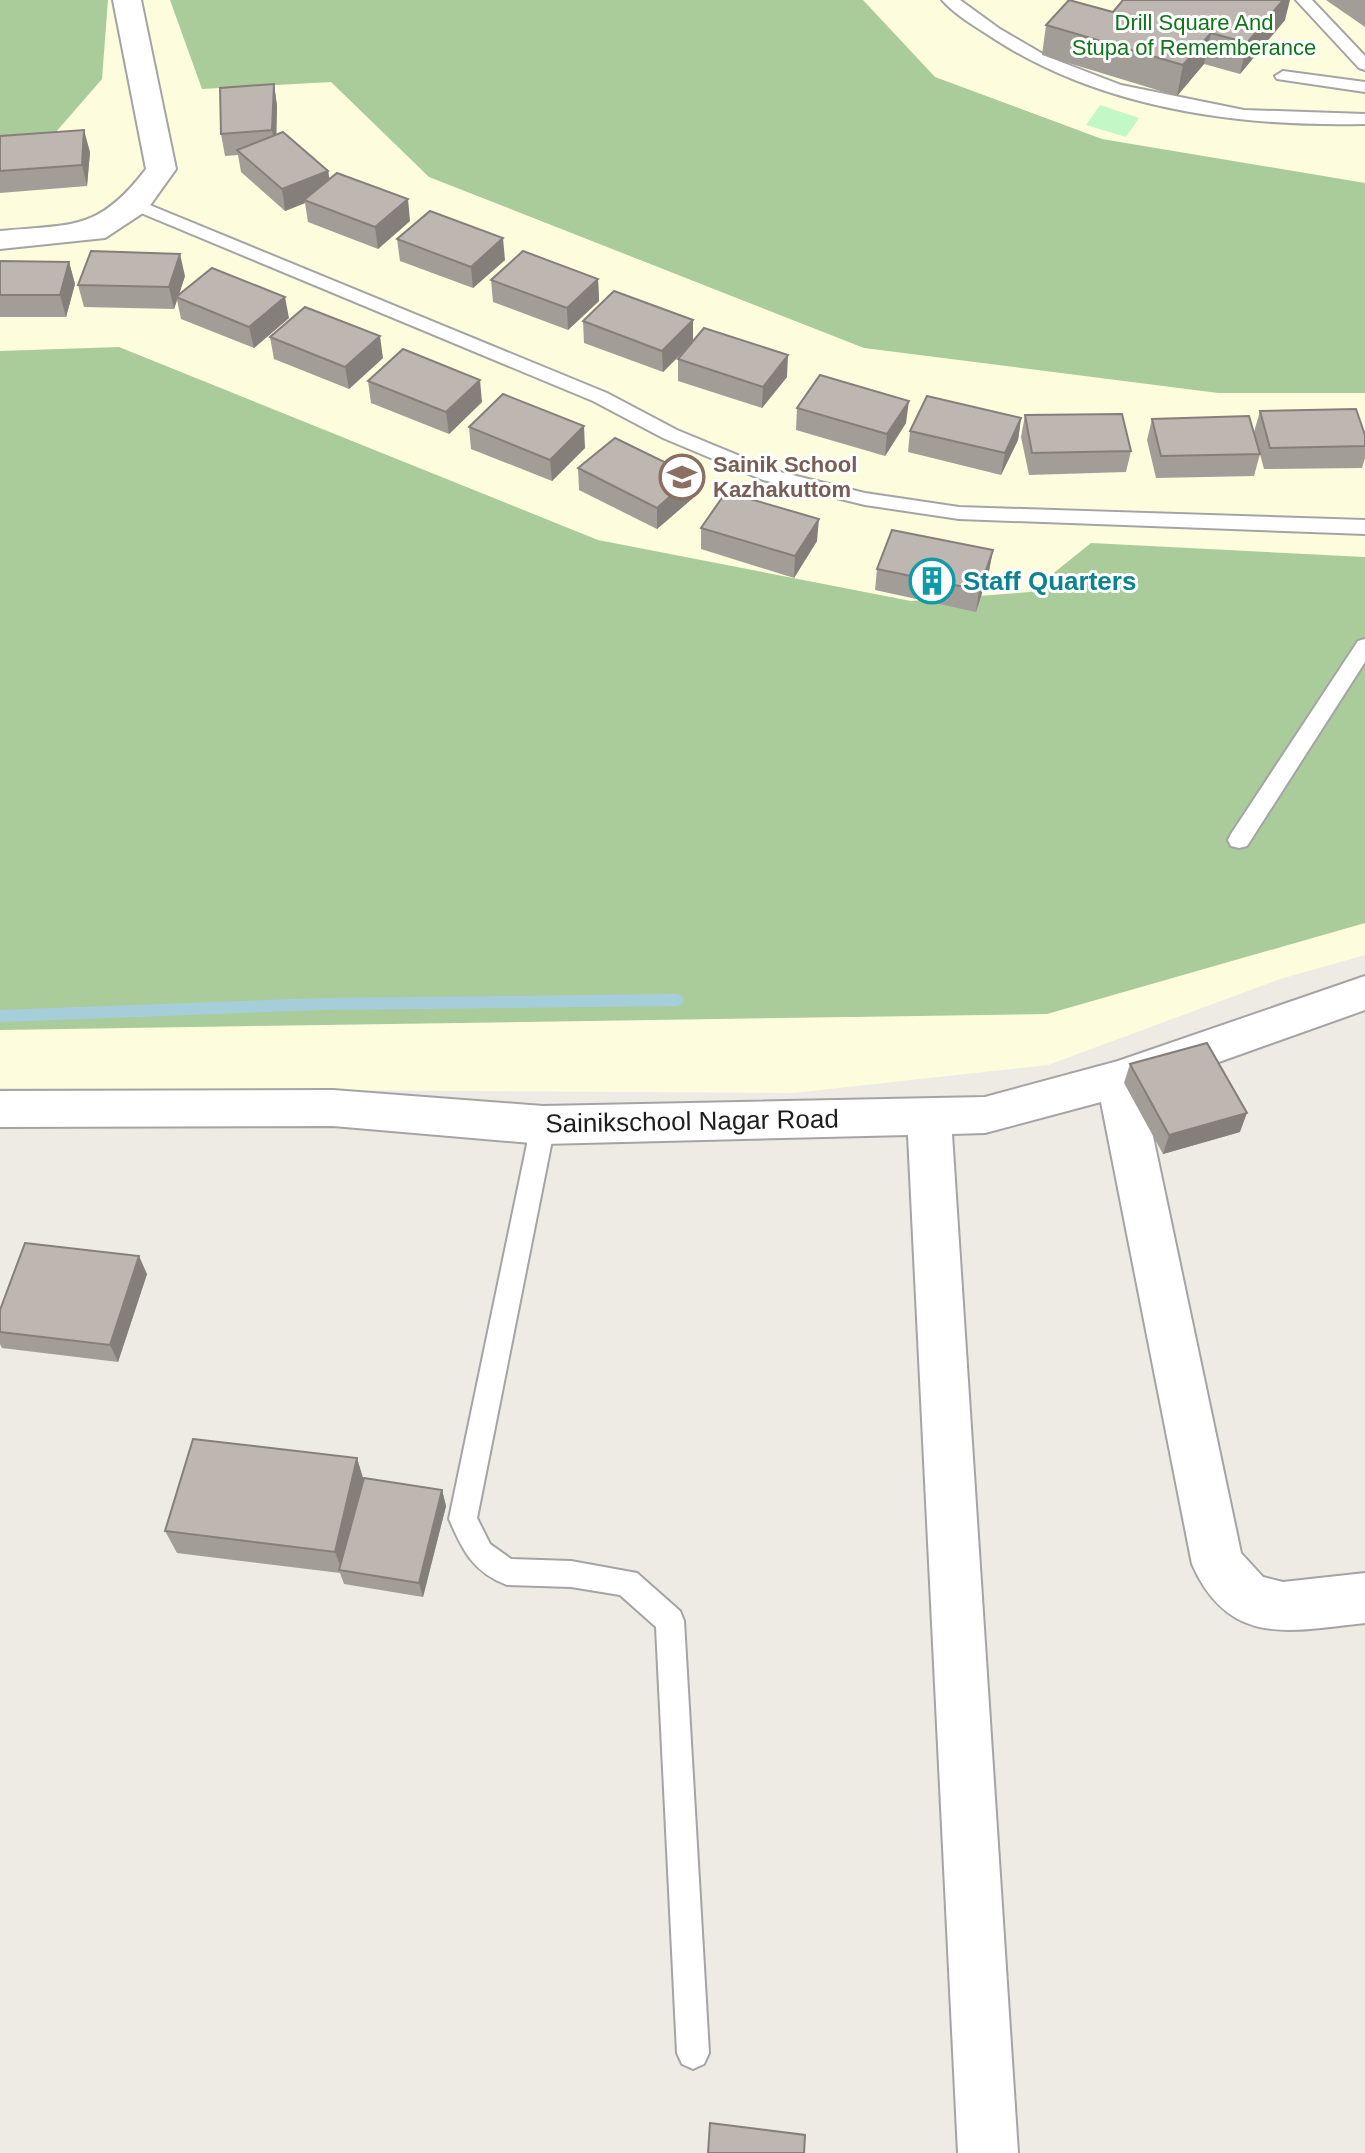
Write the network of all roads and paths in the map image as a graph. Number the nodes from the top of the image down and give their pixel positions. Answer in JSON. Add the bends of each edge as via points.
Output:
{"nodes":[{"id":1,"x":127,"y":0,"type":"edge"},
{"id":2,"x":950,"y":0,"type":"edge"},
{"id":3,"x":1304,"y":0,"type":"edge"},
{"id":4,"x":1365,"y":65,"type":"edge"},
{"id":5,"x":1283,"y":76,"type":"dead end"},
{"id":6,"x":1365,"y":87,"type":"edge"},
{"id":7,"x":1365,"y":119,"type":"edge"},
{"id":8,"x":135,"y":204,"type":"junction"},
{"id":9,"x":0,"y":240,"type":"edge"},
{"id":10,"x":1365,"y":527,"type":"edge"},
{"id":11,"x":1365,"y":646,"type":"edge"},
{"id":12,"x":1239,"y":840,"type":"dead end"},
{"id":13,"x":1365,"y":993,"type":"edge"},
{"id":14,"x":1119,"y":1079,"type":"junction"},
{"id":15,"x":0,"y":1109,"type":"edge"},
{"id":16,"x":929,"y":1116,"type":"junction"},
{"id":17,"x":543,"y":1125,"type":"junction"},
{"id":18,"x":1365,"y":1598,"type":"edge"},
{"id":19,"x":693,"y":2053,"type":"dead end"},
{"id":20,"x":988,"y":2153,"type":"edge"}],
"edges":[{"from":1,"to":8,"type":"street","via":[[161,169]]},
{"from":2,"to":7,"type":"lane","via":[[1045,62],[1122,90],[1261,116]]},
{"from":3,"to":4,"type":"lane"},
{"from":5,"to":6,"type":"lane"},
{"from":8,"to":9,"type":"street","via":[[94,231]]},
{"from":8,"to":10,"type":"lane","via":[[600,397],[670,434],[770,476],[865,499],[959,513]]},
{"from":11,"to":12,"type":"lane"},
{"from":13,"to":14,"type":"street","name":"Sainikschool Nagar Road"},
{"from":14,"to":16,"type":"street","name":"Sainikschool Nagar Road","via":[[985,1115]]},
{"from":14,"to":18,"type":"street","via":[[1218,1564],[1248,1599],[1283,1607]]},
{"from":15,"to":17,"type":"street","name":"Sainikschool Nagar Road","via":[[333,1108]]},
{"from":16,"to":17,"type":"street","name":"Sainikschool Nagar Road"},
{"from":16,"to":20,"type":"street"},
{"from":17,"to":19,"type":"lane","via":[[463,1519],[480,1553],[507,1572],[627,1583],[670,1621]]}]}
